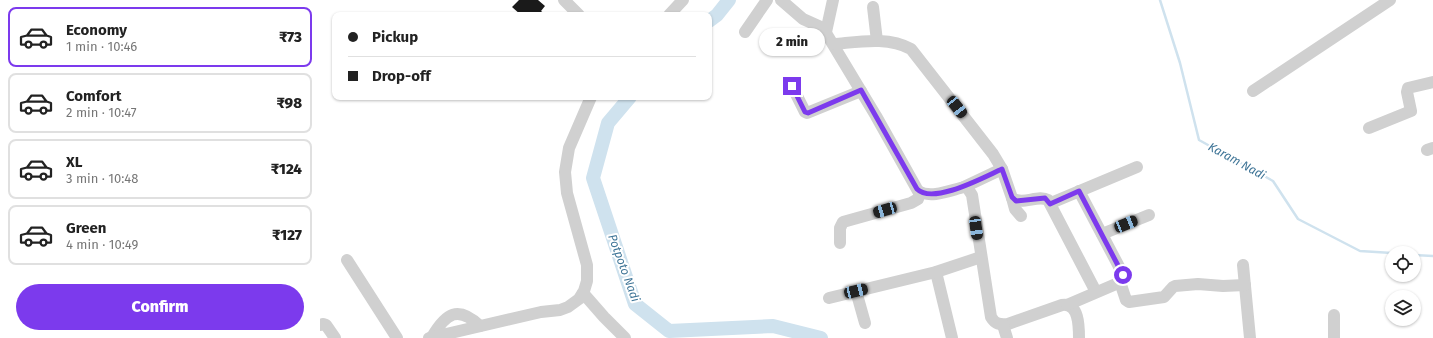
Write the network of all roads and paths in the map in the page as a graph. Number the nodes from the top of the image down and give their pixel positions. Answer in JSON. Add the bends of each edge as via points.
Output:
{"nodes":[{"id":1,"x":564,"y":0,"type":"edge"},
{"id":2,"x":683,"y":0,"type":"edge"},
{"id":3,"x":767,"y":0,"type":"edge"},
{"id":4,"x":781,"y":0,"type":"edge"},
{"id":5,"x":833,"y":0,"type":"edge"},
{"id":6,"x":1390,"y":0,"type":"edge"},
{"id":7,"x":873,"y":7,"type":"dead end"},
{"id":8,"x":576,"y":12,"type":"edge"},
{"id":9,"x":672,"y":12,"type":"edge"},
{"id":10,"x":745,"y":32,"type":"dead end"},
{"id":11,"x":826,"y":32,"type":"junction"},
{"id":12,"x":877,"y":41,"type":"junction"},
{"id":13,"x":834,"y":44,"type":"junction"},
{"id":14,"x":1433,"y":82,"type":"edge"},
{"id":15,"x":792,"y":86,"type":"dead end"},
{"id":16,"x":861,"y":90,"type":"junction"},
{"id":17,"x":1253,"y":90,"type":"dead end"},
{"id":18,"x":590,"y":100,"type":"edge"},
{"id":19,"x":1368,"y":128,"type":"dead end"},
{"id":20,"x":1137,"y":167,"type":"dead end"},
{"id":21,"x":1002,"y":169,"type":"junction"},
{"id":22,"x":964,"y":187,"type":"junction"},
{"id":23,"x":1079,"y":191,"type":"junction"},
{"id":24,"x":920,"y":192,"type":"junction"},
{"id":25,"x":1012,"y":198,"type":"junction"},
{"id":26,"x":1050,"y":204,"type":"junction"},
{"id":27,"x":1149,"y":214,"type":"dead end"},
{"id":28,"x":1021,"y":216,"type":"dead end"},
{"id":29,"x":1102,"y":234,"type":"junction"},
{"id":30,"x":840,"y":243,"type":"dead end"},
{"id":31,"x":981,"y":257,"type":"junction"},
{"id":32,"x":347,"y":260,"type":"dead end"},
{"id":33,"x":1243,"y":265,"type":"dead end"},
{"id":34,"x":936,"y":272,"type":"junction"},
{"id":35,"x":1120,"y":282,"type":"junction"},
{"id":36,"x":1245,"y":285,"type":"junction"},
{"id":37,"x":856,"y":291,"type":"junction"},
{"id":38,"x":1096,"y":292,"type":"junction"},
{"id":39,"x":583,"y":293,"type":"junction"},
{"id":40,"x":829,"y":298,"type":"dead end"},
{"id":41,"x":1067,"y":305,"type":"junction"},
{"id":42,"x":1334,"y":315,"type":"dead end"},
{"id":43,"x":865,"y":323,"type":"dead end"},
{"id":44,"x":320,"y":325,"type":"edge"},
{"id":45,"x":1003,"y":325,"type":"junction"},
{"id":46,"x":480,"y":326,"type":"junction"},
{"id":47,"x":430,"y":337,"type":"edge"},
{"id":48,"x":335,"y":338,"type":"edge"},
{"id":49,"x":397,"y":338,"type":"edge"},
{"id":50,"x":625,"y":338,"type":"edge"},
{"id":51,"x":952,"y":338,"type":"edge"},
{"id":52,"x":1007,"y":338,"type":"edge"},
{"id":53,"x":1079,"y":338,"type":"edge"},
{"id":54,"x":1250,"y":338,"type":"edge"},
{"id":55,"x":1334,"y":338,"type":"edge"}],
"edges":[{"from":1,"to":8,"type":"street"},
{"from":2,"to":9,"type":"street"},
{"from":3,"to":10,"type":"street"},
{"from":4,"to":11,"type":"street","via":[[804,19],[821,26]]},
{"from":5,"to":11,"type":"street"},
{"from":6,"to":17,"type":"street"},
{"from":7,"to":12,"type":"street"},
{"from":11,"to":13,"type":"street"},
{"from":12,"to":13,"type":"street"},
{"from":12,"to":21,"type":"street","via":[[906,46],[913,51]]},
{"from":13,"to":16,"type":"street"},
{"from":14,"to":19,"type":"street","via":[[1408,88],[1411,111]]},
{"from":15,"to":16,"type":"street","via":[[805,112],[808,113]]},
{"from":16,"to":24,"type":"street"},
{"from":18,"to":39,"type":"street","via":[[569,148],[565,172],[567,193],[587,265],[587,281]]},
{"from":20,"to":23,"type":"street"},
{"from":21,"to":22,"type":"street"},
{"from":21,"to":25,"type":"street"},
{"from":22,"to":24,"type":"street","via":[[931,194]]},
{"from":22,"to":31,"type":"street","via":[[968,188],[972,195]]},
{"from":23,"to":26,"type":"street"},
{"from":23,"to":29,"type":"street"},
{"from":24,"to":30,"type":"street","via":[[918,199],[911,203],[843,222],[840,228]]},
{"from":25,"to":26,"type":"street","via":[[1018,201],[1045,198]]},
{"from":25,"to":28,"type":"street","via":[[1015,209]]},
{"from":26,"to":38,"type":"street"},
{"from":27,"to":29,"type":"street"},
{"from":29,"to":35,"type":"street","via":[[1124,276],[1124,280]]},
{"from":31,"to":34,"type":"street"},
{"from":31,"to":45,"type":"street","via":[[991,317],[993,321]]},
{"from":32,"to":49,"type":"street"},
{"from":33,"to":36,"type":"street"},
{"from":34,"to":37,"type":"street"},
{"from":34,"to":51,"type":"street"},
{"from":35,"to":36,"type":"street","via":[[1129,302],[1164,297],[1174,287],[1198,284]]},
{"from":35,"to":38,"type":"street"},
{"from":36,"to":54,"type":"street"},
{"from":37,"to":40,"type":"street"},
{"from":37,"to":43,"type":"street"},
{"from":38,"to":41,"type":"street"},
{"from":39,"to":46,"type":"street","via":[[568,307],[560,310]]},
{"from":39,"to":50,"type":"street"},
{"from":41,"to":45,"type":"street"},
{"from":41,"to":53,"type":"street","via":[[1072,307],[1078,319]]},
{"from":42,"to":55,"type":"street"},
{"from":44,"to":48,"type":"street","via":[[326,325]]},
{"from":45,"to":52,"type":"street"},
{"from":46,"to":47,"type":"street"},
{"from":46,"to":47,"type":"street","via":[[467,315],[455,314],[441,322]]}]}
